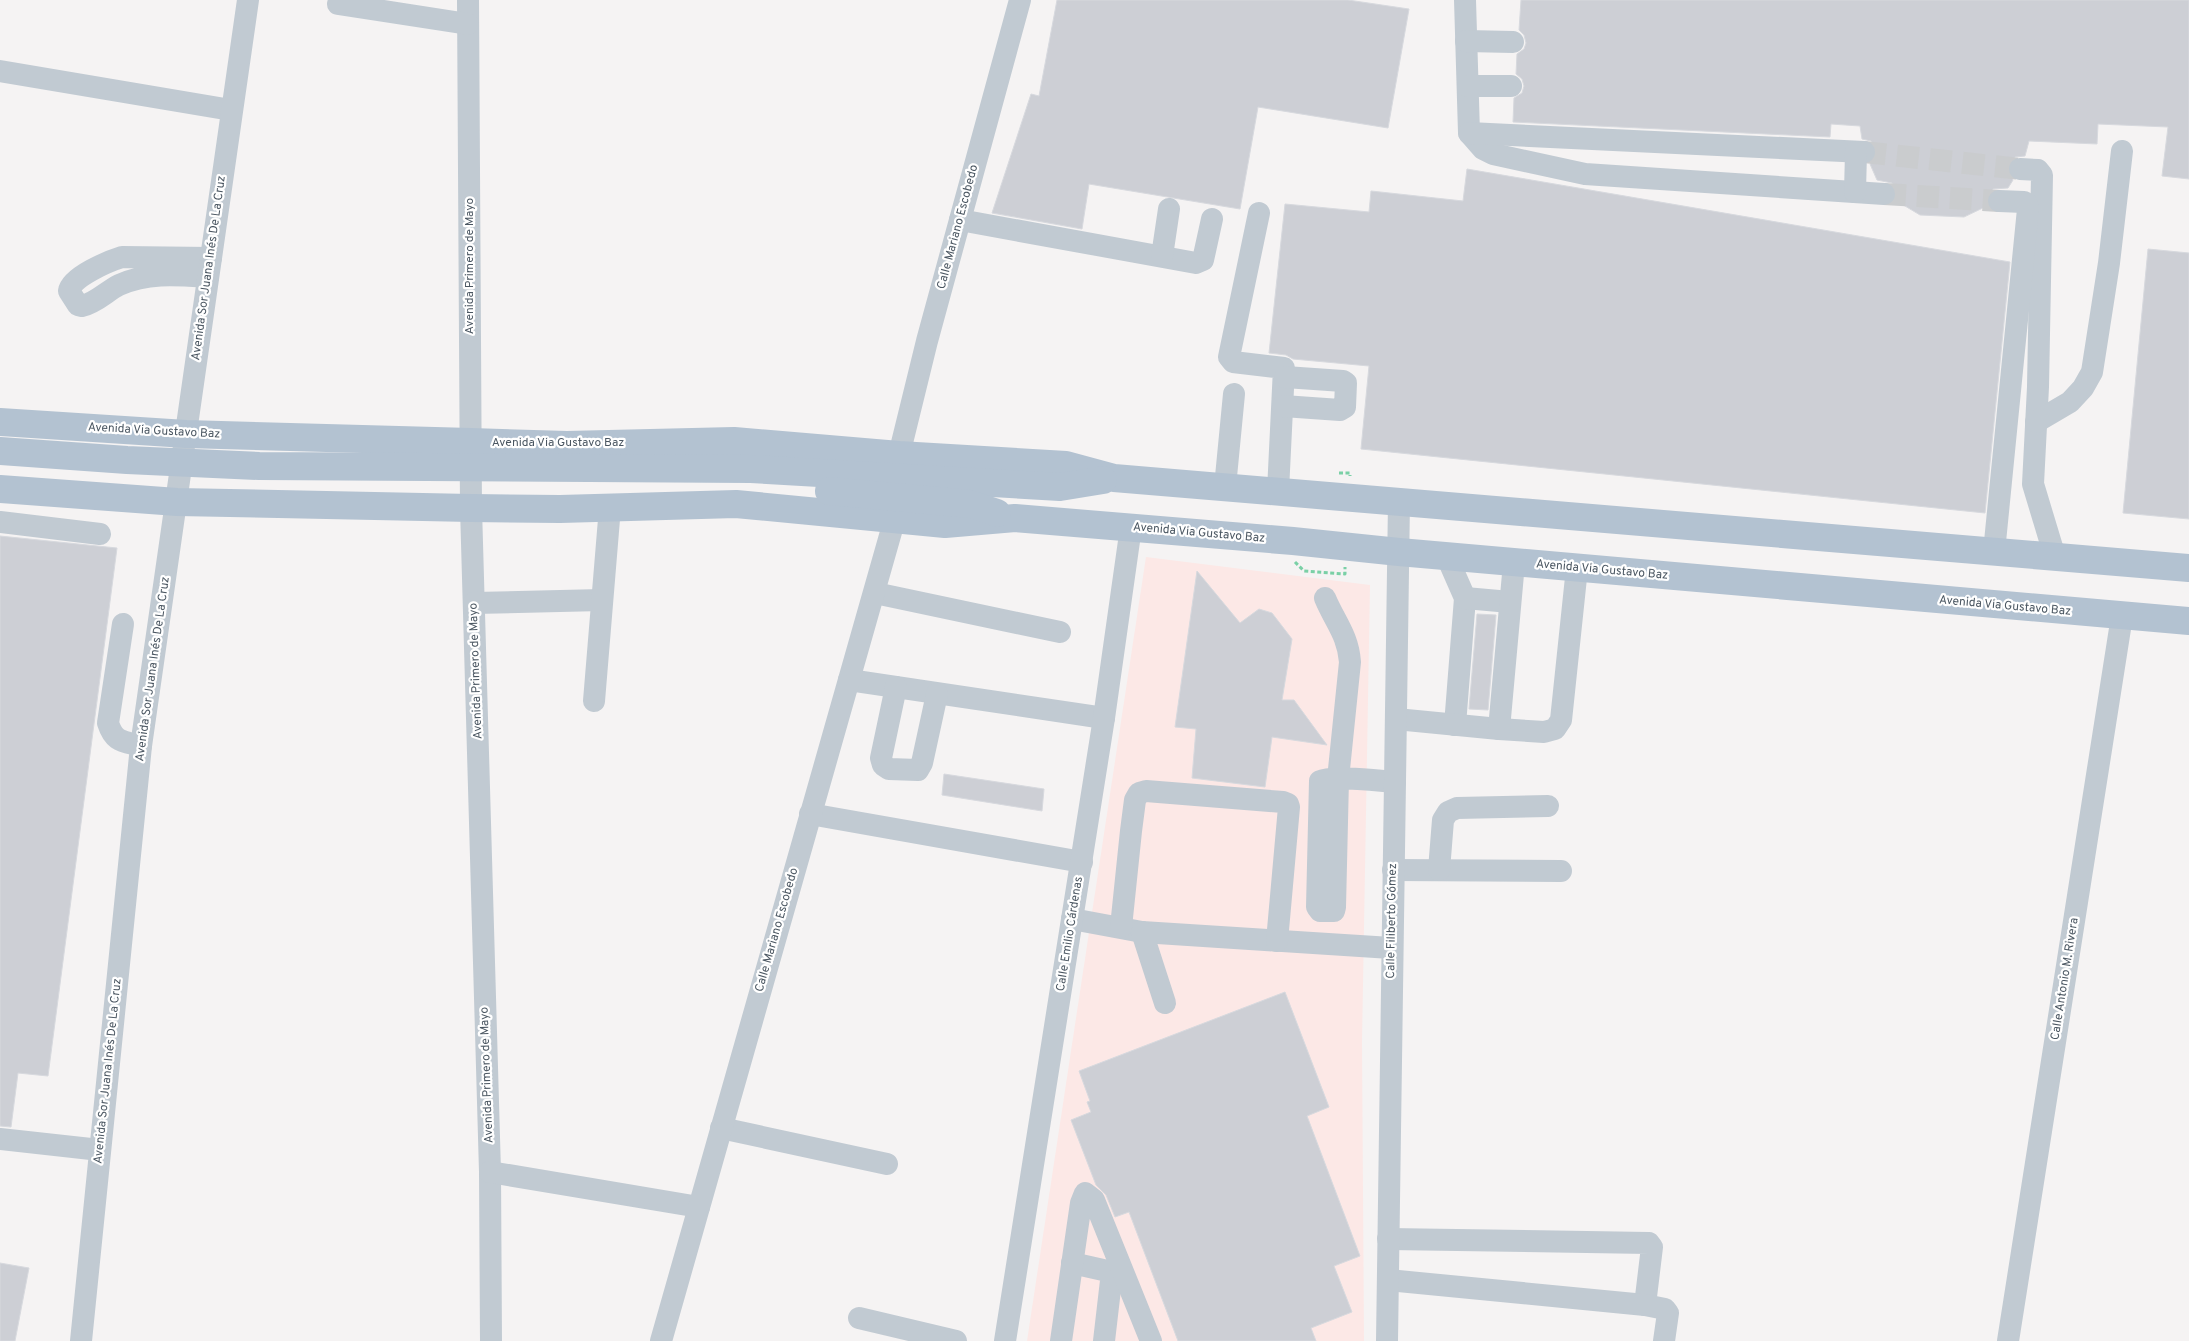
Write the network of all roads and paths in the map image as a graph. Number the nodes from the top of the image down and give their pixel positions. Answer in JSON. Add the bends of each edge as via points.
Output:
{"nodes":[{"id":1,"x":248,"y":0,"type":"edge"},
{"id":2,"x":468,"y":0,"type":"edge"},
{"id":3,"x":1020,"y":0,"type":"edge"},
{"id":4,"x":1465,"y":0,"type":"edge"},
{"id":5,"x":338,"y":4,"type":"dead end"},
{"id":6,"x":468,"y":24,"type":"junction"},
{"id":7,"x":1466,"y":41,"type":"junction"},
{"id":8,"x":1513,"y":42,"type":"dead end"},
{"id":9,"x":0,"y":71,"type":"edge"},
{"id":10,"x":1468,"y":86,"type":"junction"},
{"id":11,"x":1511,"y":86,"type":"dead end"},
{"id":12,"x":231,"y":110,"type":"junction"},
{"id":13,"x":1469,"y":133,"type":"junction"},
{"id":14,"x":1630,"y":141,"type":"junction"},
{"id":15,"x":2122,"y":151,"type":"dead end"},
{"id":16,"x":2020,"y":169,"type":"tunnel mouth"},
{"id":17,"x":1629,"y":177,"type":"junction"},
{"id":18,"x":1855,"y":192,"type":"junction"},
{"id":19,"x":1884,"y":194,"type":"tunnel mouth"},
{"id":20,"x":1999,"y":200,"type":"tunnel mouth"},
{"id":21,"x":1169,"y":209,"type":"dead end"},
{"id":22,"x":1259,"y":214,"type":"dead end"},
{"id":23,"x":1212,"y":219,"type":"dead end"},
{"id":24,"x":960,"y":220,"type":"junction"},
{"id":25,"x":1162,"y":256,"type":"junction"},
{"id":26,"x":150,"y":266,"type":"dead end"},
{"id":27,"x":209,"y":267,"type":"junction"},
{"id":28,"x":1284,"y":377,"type":"junction"},
{"id":29,"x":1234,"y":394,"type":"dead end"},
{"id":30,"x":1283,"y":406,"type":"junction"},
{"id":31,"x":0,"y":422,"type":"edge"},
{"id":32,"x":2036,"y":422,"type":"junction"},
{"id":33,"x":186,"y":434,"type":"junction"},
{"id":34,"x":471,"y":442,"type":"junction"},
{"id":35,"x":567,"y":445,"type":"junction"},
{"id":36,"x":0,"y":451,"type":"edge"},
{"id":37,"x":899,"y":455,"type":"junction"},
{"id":38,"x":0,"y":467,"type":"edge"},
{"id":39,"x":1114,"y":478,"type":"junction"},
{"id":40,"x":1225,"y":487,"type":"junction"},
{"id":41,"x":0,"y":489,"type":"edge"},
{"id":42,"x":921,"y":489,"type":"junction"},
{"id":43,"x":1278,"y":491,"type":"junction"},
{"id":44,"x":1399,"y":501,"type":"junction"},
{"id":45,"x":177,"y":502,"type":"junction"},
{"id":46,"x":610,"y":507,"type":"junction"},
{"id":47,"x":472,"y":508,"type":"junction"},
{"id":48,"x":560,"y":509,"type":"junction"},
{"id":49,"x":894,"y":518,"type":"junction"},
{"id":50,"x":1015,"y":518,"type":"junction"},
{"id":51,"x":0,"y":522,"type":"edge"},
{"id":52,"x":1131,"y":527,"type":"junction"},
{"id":53,"x":100,"y":534,"type":"dead end"},
{"id":54,"x":1399,"y":552,"type":"junction"},
{"id":55,"x":1994,"y":552,"type":"junction"},
{"id":56,"x":1447,"y":556,"type":"junction"},
{"id":57,"x":2055,"y":557,"type":"junction"},
{"id":58,"x":1514,"y":563,"type":"junction"},
{"id":59,"x":1576,"y":568,"type":"junction"},
{"id":60,"x":2189,"y":568,"type":"edge"},
{"id":61,"x":1304,"y":571,"type":"dead end"},
{"id":62,"x":1345,"y":574,"type":"dead end"},
{"id":63,"x":875,"y":593,"type":"junction"},
{"id":64,"x":1324,"y":598,"type":"dead end"},
{"id":65,"x":1465,"y":598,"type":"junction"},
{"id":66,"x":602,"y":600,"type":"junction"},
{"id":67,"x":1510,"y":602,"type":"junction"},
{"id":68,"x":474,"y":603,"type":"junction"},
{"id":69,"x":2122,"y":616,"type":"junction"},
{"id":70,"x":2189,"y":621,"type":"edge"},
{"id":71,"x":123,"y":624,"type":"dead end"},
{"id":72,"x":1060,"y":632,"type":"dead end"},
{"id":73,"x":849,"y":680,"type":"junction"},
{"id":74,"x":896,"y":687,"type":"junction"},
{"id":75,"x":938,"y":694,"type":"junction"},
{"id":76,"x":594,"y":701,"type":"dead end"},
{"id":77,"x":1104,"y":718,"type":"junction"},
{"id":78,"x":1396,"y":719,"type":"junction"},
{"id":79,"x":1455,"y":725,"type":"junction"},
{"id":80,"x":1499,"y":729,"type":"junction"},
{"id":81,"x":141,"y":746,"type":"junction"},
{"id":82,"x":1338,"y":779,"type":"junction"},
{"id":83,"x":1395,"y":782,"type":"junction"},
{"id":84,"x":1548,"y":806,"type":"dead end"},
{"id":85,"x":810,"y":814,"type":"junction"},
{"id":86,"x":1082,"y":862,"type":"junction"},
{"id":87,"x":1393,"y":870,"type":"junction"},
{"id":88,"x":1439,"y":870,"type":"junction"},
{"id":89,"x":1562,"y":871,"type":"dead end"},
{"id":90,"x":1072,"y":919,"type":"junction"},
{"id":91,"x":1131,"y":929,"type":"junction"},
{"id":92,"x":1277,"y":941,"type":"junction"},
{"id":93,"x":1391,"y":948,"type":"junction"},
{"id":94,"x":1165,"y":1003,"type":"dead end"},
{"id":95,"x":721,"y":1128,"type":"junction"},
{"id":96,"x":0,"y":1140,"type":"edge"},
{"id":97,"x":100,"y":1150,"type":"junction"},
{"id":98,"x":887,"y":1164,"type":"dead end"},
{"id":99,"x":490,"y":1172,"type":"junction"},
{"id":100,"x":699,"y":1207,"type":"junction"},
{"id":101,"x":1388,"y":1239,"type":"junction"},
{"id":102,"x":1113,"y":1262,"type":"junction"},
{"id":103,"x":1072,"y":1263,"type":"junction"},
{"id":104,"x":1388,"y":1280,"type":"junction"},
{"id":105,"x":1645,"y":1305,"type":"junction"},
{"id":106,"x":859,"y":1318,"type":"dead end"},
{"id":107,"x":81,"y":1341,"type":"edge"},
{"id":108,"x":491,"y":1341,"type":"edge"},
{"id":109,"x":661,"y":1341,"type":"edge"},
{"id":110,"x":956,"y":1341,"type":"edge"},
{"id":111,"x":1005,"y":1341,"type":"edge"},
{"id":112,"x":1061,"y":1341,"type":"edge"},
{"id":113,"x":1104,"y":1341,"type":"edge"},
{"id":114,"x":1151,"y":1341,"type":"edge"},
{"id":115,"x":1387,"y":1341,"type":"edge"},
{"id":116,"x":1664,"y":1341,"type":"edge"},
{"id":117,"x":2008,"y":1341,"type":"edge"}],
"edges":[{"from":1,"to":12,"type":"street","name":"Avenida Sor Juana Inés De La Cruz"},
{"from":2,"to":6,"type":"street","name":"Avenida Primero de Mayo"},
{"from":3,"to":24,"type":"street","name":"Calle Mariano Escobedo"},
{"from":4,"to":7,"type":"street"},
{"from":5,"to":6,"type":"street"},
{"from":6,"to":34,"type":"street","name":"Avenida Primero de Mayo"},
{"from":7,"to":8,"type":"street"},
{"from":7,"to":10,"type":"street"},
{"from":9,"to":12,"type":"street"},
{"from":10,"to":11,"type":"street"},
{"from":10,"to":13,"type":"street"},
{"from":12,"to":27,"type":"street","name":"Avenida Sor Juana Inés De La Cruz"},
{"from":13,"to":14,"type":"street"},
{"from":13,"to":17,"type":"street","via":[[1483,149],[1493,154],[1585,174]]},
{"from":14,"to":17,"type":"street"},
{"from":14,"to":18,"type":"street","via":[[1860,152]]},
{"from":15,"to":32,"type":"street","via":[[2092,372],[2070,402]]},
{"from":16,"to":32,"type":"street","via":[[2038,170],[2042,175]]},
{"from":17,"to":18,"type":"street"},
{"from":18,"to":19,"type":"street"},
{"from":20,"to":55,"type":"street","via":[[2024,202],[2028,209]]},
{"from":21,"to":25,"type":"street"},
{"from":22,"to":28,"type":"street","via":[[1230,357],[1233,362],[1281,366]]},
{"from":23,"to":25,"type":"street","via":[[1201,262]]},
{"from":24,"to":25,"type":"street"},
{"from":24,"to":37,"type":"street","name":"Calle Mariano Escobedo"},
{"from":26,"to":27,"type":"street"},
{"from":27,"to":33,"type":"street","name":"Avenida Sor Juana Inés De La Cruz"},
{"from":28,"to":30,"type":"street"},
{"from":28,"to":30,"type":"street","via":[[1342,381],[1347,387],[1346,407],[1340,410]]},
{"from":29,"to":40,"type":"street"},
{"from":30,"to":43,"type":"street"},
{"from":31,"to":33,"type":"main road","name":"Avenida Via Gustavo Baz"},
{"from":32,"to":57,"type":"street","via":[[2033,484]]},
{"from":33,"to":34,"type":"main road","name":"Avenida Via Gustavo Baz"},
{"from":33,"to":45,"type":"street","name":"Avenida Sor Juana Inés De La Cruz"},
{"from":34,"to":35,"type":"main road","name":"Avenida Via Gustavo Baz"},
{"from":34,"to":47,"type":"street","name":"Avenida Primero de Mayo"},
{"from":35,"to":37,"type":"main road","name":"Avenida Via Gustavo Baz","via":[[734,441]]},
{"from":35,"to":48,"type":"main road","via":[[557,449],[548,469],[548,482]]},
{"from":36,"to":42,"type":"main road","name":"Avenida Via Gustavo Baz","via":[[259,466],[751,469]]},
{"from":37,"to":39,"type":"main road","name":"Avenida Via Gustavo Baz","via":[[1066,465]]},
{"from":38,"to":42,"type":"main road","name":"Avenida Via Gustavo Baz","via":[[257,481]]},
{"from":39,"to":40,"type":"main road","name":"Avenida Via Gustavo Baz"},
{"from":39,"to":42,"type":"main road","name":"Avenida Via Gustavo Baz","via":[[1060,487]]},
{"from":40,"to":43,"type":"main road","name":"Avenida Via Gustavo Baz"},
{"from":41,"to":45,"type":"main road","name":"Avenida Via Gustavo Baz"},
{"from":42,"to":50,"type":"main road","name":"Avenida Via Gustavo Baz"},
{"from":43,"to":44,"type":"main road","name":"Avenida Via Gustavo Baz"},
{"from":44,"to":54,"type":"street","name":"Calle Filiberto Gómez"},
{"from":44,"to":55,"type":"main road","name":"Avenida Via Gustavo Baz"},
{"from":45,"to":47,"type":"main road","name":"Avenida Via Gustavo Baz"},
{"from":45,"to":81,"type":"street","name":"Avenida Sor Juana Inés De La Cruz"},
{"from":46,"to":48,"type":"main road","name":"Avenida Via Gustavo Baz"},
{"from":46,"to":49,"type":"main road","name":"Avenida Via Gustavo Baz","via":[[736,504]]},
{"from":46,"to":66,"type":"street"},
{"from":47,"to":48,"type":"main road","name":"Avenida Via Gustavo Baz"},
{"from":47,"to":68,"type":"street","name":"Avenida Primero de Mayo"},
{"from":49,"to":50,"type":"main road","name":"Avenida Via Gustavo Baz","via":[[945,524]]},
{"from":49,"to":63,"type":"street","name":"Calle Mariano Escobedo"},
{"from":50,"to":52,"type":"main road","name":"Avenida Via Gustavo Baz"},
{"from":51,"to":53,"type":"street"},
{"from":52,"to":54,"type":"main road","name":"Avenida Via Gustavo Baz"},
{"from":52,"to":77,"type":"street","name":"Calle Emilio Cárdenas"},
{"from":54,"to":56,"type":"main road","name":"Avenida Via Gustavo Baz"},
{"from":54,"to":78,"type":"street","name":"Calle Filiberto Gómez"},
{"from":55,"to":57,"type":"main road","name":"Avenida Via Gustavo Baz"},
{"from":56,"to":58,"type":"main road","name":"Avenida Via Gustavo Baz"},
{"from":56,"to":65,"type":"street"},
{"from":57,"to":60,"type":"main road","name":"Avenida Via Gustavo Baz"},
{"from":58,"to":59,"type":"main road","name":"Avenida Via Gustavo Baz"},
{"from":58,"to":67,"type":"street"},
{"from":59,"to":69,"type":"main road","name":"Avenida Via Gustavo Baz"},
{"from":59,"to":80,"type":"street","via":[[1561,720],[1555,729],[1544,732]]},
{"from":61,"to":62,"type":"path"},
{"from":63,"to":72,"type":"street"},
{"from":63,"to":73,"type":"street","name":"Calle Mariano Escobedo"},
{"from":64,"to":82,"type":"street","via":[[1349,648]]},
{"from":65,"to":67,"type":"street"},
{"from":65,"to":79,"type":"street"},
{"from":66,"to":68,"type":"street"},
{"from":66,"to":76,"type":"street"},
{"from":67,"to":80,"type":"street"},
{"from":68,"to":99,"type":"street","name":"Avenida Primero de Mayo"},
{"from":69,"to":70,"type":"main road","name":"Avenida Via Gustavo Baz"},
{"from":69,"to":117,"type":"street","name":"Calle Antonio M. Rivera"},
{"from":71,"to":81,"type":"street","via":[[108,723],[112,735],[118,740]]},
{"from":73,"to":74,"type":"street"},
{"from":73,"to":85,"type":"street","name":"Calle Mariano Escobedo"},
{"from":74,"to":75,"type":"street"},
{"from":74,"to":75,"type":"street","via":[[881,758],[883,765],[889,768],[918,770]]},
{"from":75,"to":77,"type":"street"},
{"from":77,"to":86,"type":"street","name":"Calle Emilio Cárdenas"},
{"from":78,"to":79,"type":"street"},
{"from":78,"to":83,"type":"street","name":"Calle Filiberto Gómez"},
{"from":79,"to":80,"type":"street"},
{"from":81,"to":97,"type":"street","name":"Avenida Sor Juana Inés De La Cruz"},
{"from":82,"to":82,"type":"street","via":[[1323,779],[1319,783],[1317,907],[1320,911],[1331,912],[1335,907]]},
{"from":82,"to":83,"type":"street"},
{"from":83,"to":87,"type":"street","name":"Calle Filiberto Gómez"},
{"from":84,"to":88,"type":"street","via":[[1457,808],[1448,812],[1443,820]]},
{"from":85,"to":86,"type":"street"},
{"from":85,"to":95,"type":"street","name":"Calle Mariano Escobedo"},
{"from":86,"to":90,"type":"street","name":"Calle Emilio Cárdenas"},
{"from":87,"to":88,"type":"street"},
{"from":87,"to":93,"type":"street","name":"Calle Filiberto Gómez"},
{"from":88,"to":89,"type":"street"},
{"from":90,"to":91,"type":"street"},
{"from":90,"to":111,"type":"street","name":"Calle Emilio Cárdenas"},
{"from":91,"to":92,"type":"street"},
{"from":91,"to":92,"type":"street","via":[[1131,832],[1139,793],[1283,802],[1289,807]]},
{"from":91,"to":94,"type":"street"},
{"from":92,"to":93,"type":"street"},
{"from":93,"to":101,"type":"street","name":"Calle Filiberto Gómez"},
{"from":95,"to":98,"type":"street"},
{"from":95,"to":100,"type":"street","name":"Calle Mariano Escobedo"},
{"from":96,"to":97,"type":"street"},
{"from":97,"to":107,"type":"street","name":"Avenida Sor Juana Inés De La Cruz"},
{"from":99,"to":100,"type":"street"},
{"from":99,"to":108,"type":"street","name":"Avenida Primero de Mayo"},
{"from":100,"to":109,"type":"street","name":"Calle Mariano Escobedo"},
{"from":101,"to":104,"type":"street","name":"Calle Filiberto Gómez"},
{"from":101,"to":105,"type":"street","via":[[1649,1243],[1652,1247]]},
{"from":102,"to":103,"type":"street"},
{"from":102,"to":103,"type":"street","via":[[1094,1200],[1085,1193]]},
{"from":102,"to":113,"type":"street"},
{"from":102,"to":114,"type":"street"},
{"from":103,"to":112,"type":"street"},
{"from":104,"to":105,"type":"street"},
{"from":104,"to":115,"type":"street","name":"Calle Filiberto Gómez"},
{"from":105,"to":116,"type":"street","via":[[1668,1312]]},
{"from":106,"to":110,"type":"street"}]}
